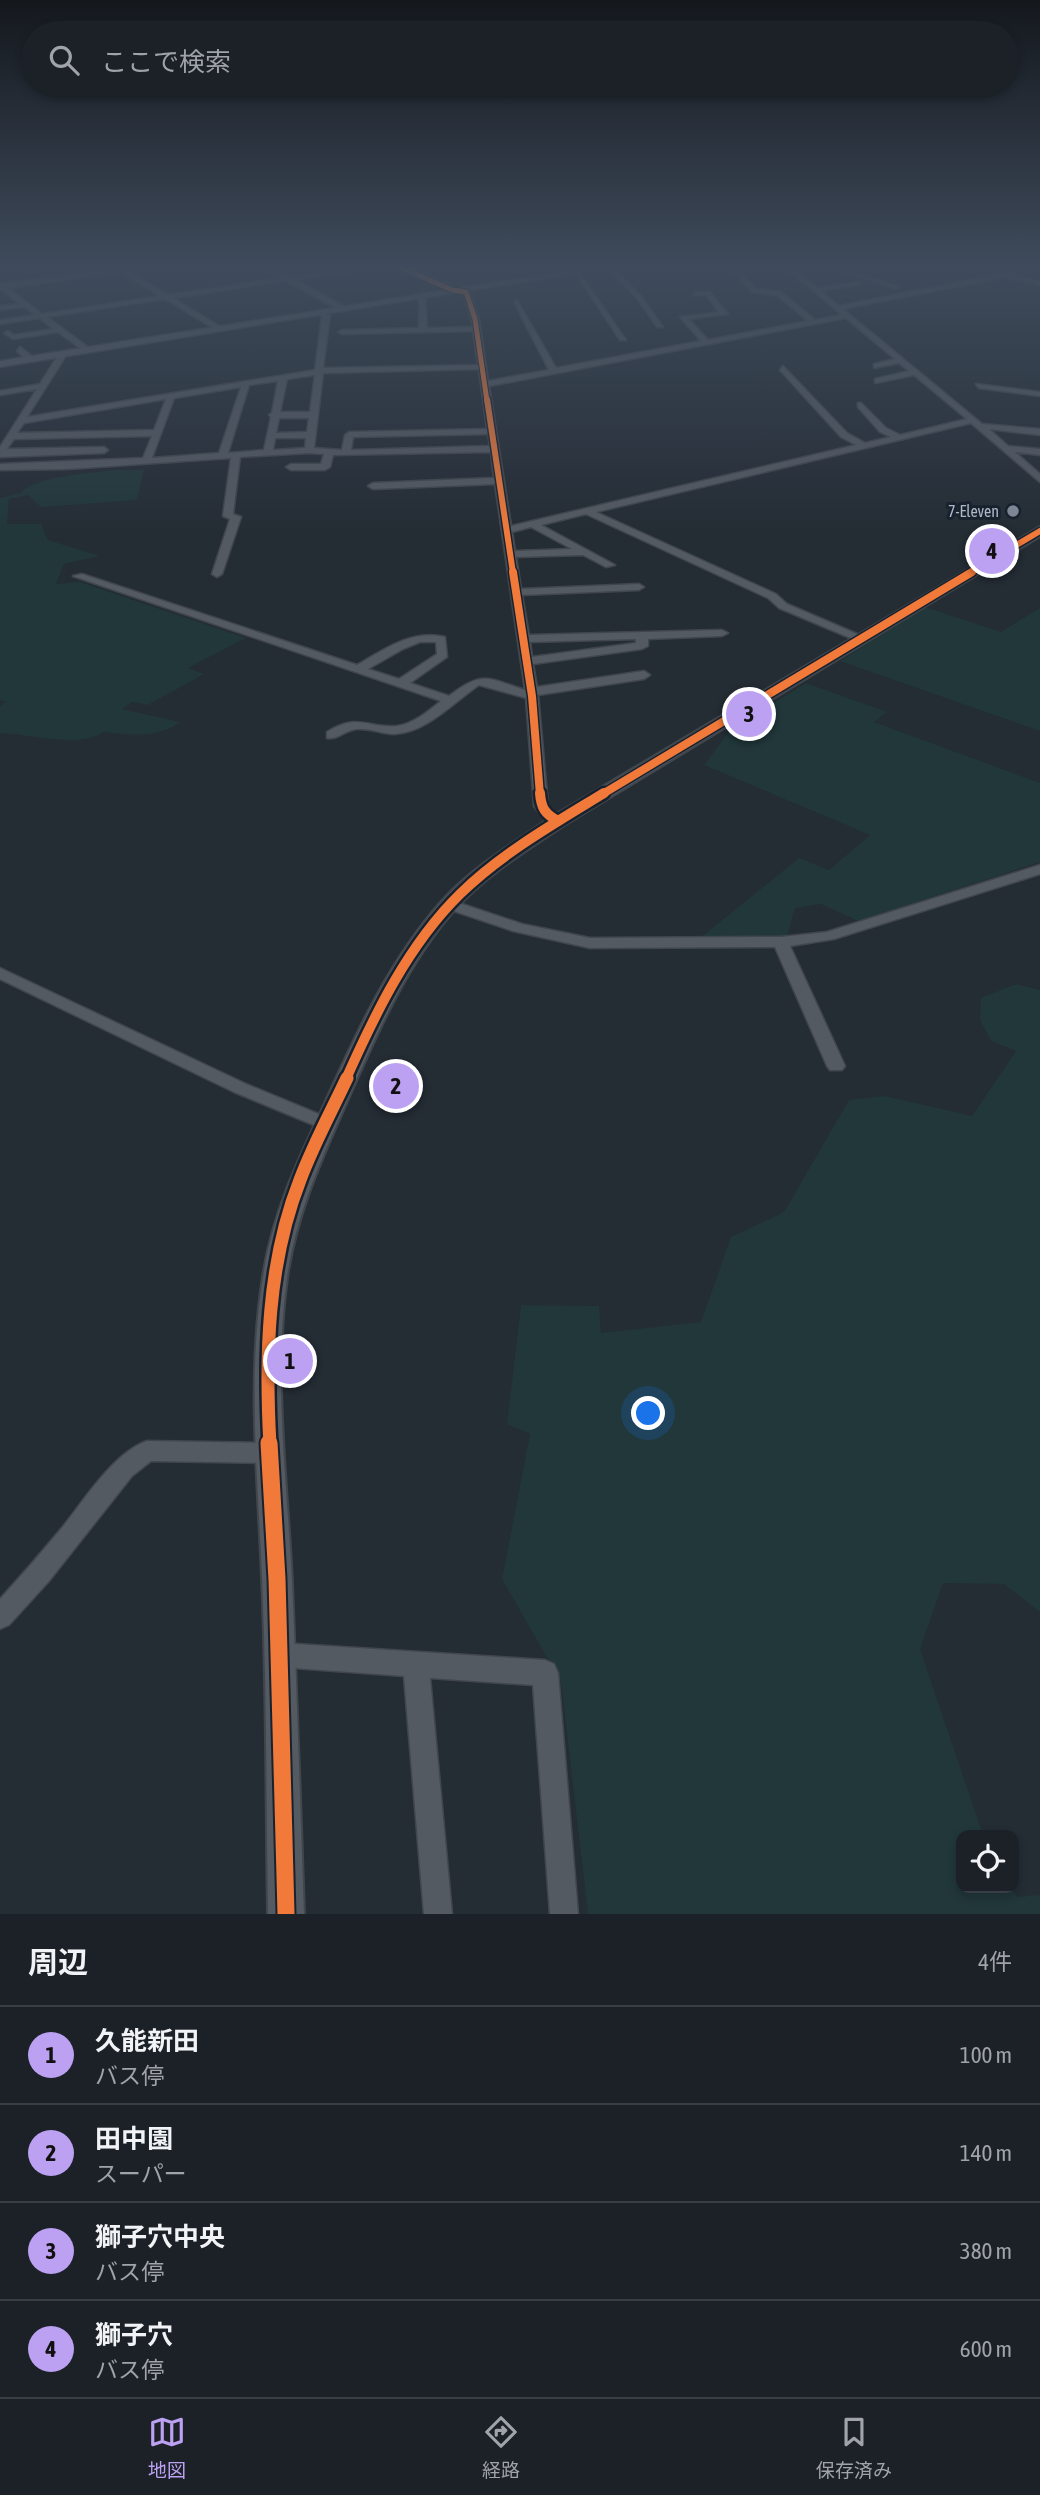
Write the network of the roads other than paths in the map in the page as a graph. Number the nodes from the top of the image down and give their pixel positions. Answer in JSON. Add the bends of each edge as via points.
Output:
{"nodes":[{"id":1,"x":26,"y":355,"type":"edge"},
{"id":2,"x":54,"y":355,"type":"edge"},
{"id":3,"x":62,"y":355,"type":"edge"},
{"id":4,"x":321,"y":355,"type":"edge"},
{"id":5,"x":480,"y":355,"type":"edge"},
{"id":6,"x":546,"y":355,"type":"edge"},
{"id":7,"x":636,"y":355,"type":"edge"},
{"id":8,"x":896,"y":355,"type":"edge"},
{"id":9,"x":30,"y":359,"type":"junction"},
{"id":10,"x":902,"y":360,"type":"junction"},
{"id":11,"x":0,"y":364,"type":"edge"},
{"id":12,"x":877,"y":366,"type":"dead end"},
{"id":13,"x":482,"y":368,"type":"junction"},
{"id":14,"x":783,"y":368,"type":"dead end"},
{"id":15,"x":319,"y":371,"type":"junction"},
{"id":16,"x":554,"y":371,"type":"junction"},
{"id":17,"x":916,"y":372,"type":"junction"},
{"id":18,"x":283,"y":377,"type":"junction"},
{"id":19,"x":878,"y":380,"type":"dead end"},
{"id":20,"x":246,"y":383,"type":"junction"},
{"id":21,"x":485,"y":384,"type":"junction"},
{"id":22,"x":42,"y":386,"type":"junction"},
{"id":23,"x":979,"y":386,"type":"dead end"},
{"id":24,"x":0,"y":393,"type":"edge"},
{"id":25,"x":1040,"y":394,"type":"edge"},
{"id":26,"x":171,"y":396,"type":"junction"},
{"id":27,"x":128,"y":403,"type":"junction"},
{"id":28,"x":861,"y":405,"type":"dead end"},
{"id":29,"x":87,"y":410,"type":"junction"},
{"id":30,"x":123,"y":414,"type":"dead end"},
{"id":31,"x":274,"y":415,"type":"junction"},
{"id":32,"x":313,"y":415,"type":"junction"},
{"id":33,"x":21,"y":421,"type":"junction"},
{"id":34,"x":977,"y":423,"type":"junction"},
{"id":35,"x":118,"y":424,"type":"dead end"},
{"id":36,"x":491,"y":431,"type":"junction"},
{"id":37,"x":1040,"y":432,"type":"edge"},
{"id":38,"x":156,"y":433,"type":"junction"},
{"id":39,"x":114,"y":434,"type":"junction"},
{"id":40,"x":75,"y":435,"type":"junction"},
{"id":41,"x":310,"y":435,"type":"junction"},
{"id":42,"x":12,"y":436,"type":"junction"},
{"id":43,"x":271,"y":436,"type":"junction"},
{"id":44,"x":898,"y":437,"type":"junction"},
{"id":45,"x":862,"y":445,"type":"junction"},
{"id":46,"x":493,"y":449,"type":"junction"},
{"id":47,"x":1007,"y":449,"type":"junction"},
{"id":48,"x":104,"y":450,"type":"junction"},
{"id":49,"x":309,"y":450,"type":"junction"},
{"id":50,"x":329,"y":452,"type":"junction"},
{"id":51,"x":1040,"y":452,"type":"edge"},
{"id":52,"x":1,"y":453,"type":"edge"},
{"id":53,"x":268,"y":453,"type":"junction"},
{"id":54,"x":346,"y":453,"type":"junction"},
{"id":55,"x":236,"y":454,"type":"junction"},
{"id":56,"x":223,"y":455,"type":"junction"},
{"id":57,"x":147,"y":459,"type":"junction"},
{"id":58,"x":96,"y":464,"type":"junction"},
{"id":59,"x":0,"y":467,"type":"edge"},
{"id":60,"x":291,"y":467,"type":"dead end"},
{"id":61,"x":1040,"y":479,"type":"edge"},
{"id":62,"x":499,"y":481,"type":"junction"},
{"id":63,"x":373,"y":486,"type":"dead end"},
{"id":64,"x":587,"y":511,"type":"junction"},
{"id":65,"x":532,"y":524,"type":"junction"},
{"id":66,"x":506,"y":530,"type":"junction"},
{"id":67,"x":1040,"y":531,"type":"edge"},
{"id":68,"x":585,"y":552,"type":"junction"},
{"id":69,"x":510,"y":554,"type":"junction"},
{"id":70,"x":610,"y":565,"type":"dead end"},
{"id":71,"x":217,"y":573,"type":"dead end"},
{"id":72,"x":78,"y":576,"type":"dead end"},
{"id":73,"x":639,"y":587,"type":"dead end"},
{"id":74,"x":515,"y":592,"type":"junction"},
{"id":75,"x":722,"y":633,"type":"dead end"},
{"id":76,"x":642,"y":635,"type":"junction"},
{"id":77,"x":522,"y":639,"type":"junction"},
{"id":78,"x":860,"y":639,"type":"junction"},
{"id":79,"x":526,"y":661,"type":"junction"},
{"id":80,"x":360,"y":669,"type":"junction"},
{"id":81,"x":644,"y":675,"type":"dead end"},
{"id":82,"x":401,"y":683,"type":"junction"},
{"id":83,"x":531,"y":694,"type":"junction"},
{"id":84,"x":449,"y":700,"type":"junction"},
{"id":85,"x":332,"y":735,"type":"dead end"},
{"id":86,"x":558,"y":821,"type":"junction"},
{"id":87,"x":1040,"y":869,"type":"edge"},
{"id":88,"x":450,"y":905,"type":"junction"},
{"id":89,"x":781,"y":942,"type":"junction"},
{"id":90,"x":0,"y":973,"type":"edge"},
{"id":91,"x":836,"y":1066,"type":"dead end"},
{"id":92,"x":327,"y":1124,"type":"junction"},
{"id":93,"x":272,"y":1453,"type":"junction"},
{"id":94,"x":0,"y":1617,"type":"edge"},
{"id":95,"x":280,"y":1656,"type":"junction"},
{"id":96,"x":416,"y":1665,"type":"junction"},
{"id":97,"x":286,"y":1914,"type":"edge"},
{"id":98,"x":438,"y":1914,"type":"edge"},
{"id":99,"x":564,"y":1914,"type":"edge"}],
"edges":[{"from":1,"to":9,"type":"street"},
{"from":2,"to":9,"type":"main road"},
{"from":3,"to":22,"type":"street"},
{"from":4,"to":15,"type":"street"},
{"from":5,"to":13,"type":"street"},
{"from":6,"to":16,"type":"street"},
{"from":7,"to":16,"type":"street"},
{"from":8,"to":10,"type":"street"},
{"from":9,"to":11,"type":"main road"},
{"from":10,"to":12,"type":"street"},
{"from":10,"to":17,"type":"street"},
{"from":13,"to":15,"type":"street"},
{"from":13,"to":21,"type":"street"},
{"from":14,"to":45,"type":"street","via":[[844,435]]},
{"from":15,"to":18,"type":"street"},
{"from":15,"to":32,"type":"street"},
{"from":16,"to":21,"type":"street"},
{"from":17,"to":19,"type":"street"},
{"from":17,"to":34,"type":"street"},
{"from":18,"to":20,"type":"street"},
{"from":18,"to":31,"type":"street"},
{"from":20,"to":26,"type":"street"},
{"from":20,"to":56,"type":"street"},
{"from":21,"to":36,"type":"street"},
{"from":22,"to":24,"type":"street"},
{"from":22,"to":33,"type":"street"},
{"from":23,"to":25,"type":"street"},
{"from":26,"to":27,"type":"street"},
{"from":26,"to":38,"type":"street"},
{"from":27,"to":29,"type":"street"},
{"from":27,"to":30,"type":"street"},
{"from":28,"to":44,"type":"street","via":[[883,430]]},
{"from":29,"to":33,"type":"street"},
{"from":29,"to":40,"type":"street"},
{"from":31,"to":32,"type":"street"},
{"from":31,"to":43,"type":"street"},
{"from":32,"to":41,"type":"street"},
{"from":33,"to":42,"type":"street"},
{"from":34,"to":37,"type":"street"},
{"from":34,"to":44,"type":"street"},
{"from":34,"to":47,"type":"street"},
{"from":35,"to":39,"type":"street"},
{"from":36,"to":46,"type":"street"},
{"from":36,"to":54,"type":"street","via":[[349,435]]},
{"from":38,"to":39,"type":"street"},
{"from":38,"to":57,"type":"street"},
{"from":39,"to":40,"type":"street"},
{"from":39,"to":48,"type":"street"},
{"from":40,"to":42,"type":"street"},
{"from":41,"to":43,"type":"street"},
{"from":41,"to":49,"type":"street"},
{"from":42,"to":52,"type":"street"},
{"from":43,"to":53,"type":"street"},
{"from":44,"to":45,"type":"street"},
{"from":45,"to":64,"type":"street"},
{"from":46,"to":54,"type":"street"},
{"from":46,"to":62,"type":"street"},
{"from":47,"to":51,"type":"street"},
{"from":47,"to":61,"type":"street"},
{"from":48,"to":52,"type":"street"},
{"from":48,"to":58,"type":"street"},
{"from":49,"to":50,"type":"street"},
{"from":49,"to":53,"type":"street"},
{"from":50,"to":54,"type":"street"},
{"from":50,"to":60,"type":"street","via":[[325,467]]},
{"from":53,"to":55,"type":"street"},
{"from":55,"to":56,"type":"street"},
{"from":55,"to":71,"type":"street","via":[[228,516],[236,517]]},
{"from":56,"to":57,"type":"street"},
{"from":57,"to":58,"type":"street"},
{"from":58,"to":59,"type":"street"},
{"from":62,"to":63,"type":"street"},
{"from":62,"to":66,"type":"street"},
{"from":64,"to":65,"type":"street"},
{"from":64,"to":78,"type":"street"},
{"from":65,"to":66,"type":"street"},
{"from":65,"to":68,"type":"street"},
{"from":66,"to":69,"type":"street"},
{"from":67,"to":78,"type":"street"},
{"from":68,"to":69,"type":"street"},
{"from":68,"to":70,"type":"street"},
{"from":69,"to":74,"type":"street"},
{"from":72,"to":80,"type":"street"},
{"from":73,"to":74,"type":"street"},
{"from":74,"to":77,"type":"street"},
{"from":75,"to":76,"type":"street"},
{"from":76,"to":77,"type":"street"},
{"from":76,"to":79,"type":"street","via":[[642,646]]},
{"from":77,"to":79,"type":"street"},
{"from":78,"to":86,"type":"street"},
{"from":79,"to":83,"type":"street"},
{"from":80,"to":82,"type":"street"},
{"from":80,"to":82,"type":"street","via":[[403,643],[441,639],[443,655]]},
{"from":81,"to":83,"type":"street"},
{"from":82,"to":84,"type":"street"},
{"from":83,"to":84,"type":"street","via":[[480,681]]},
{"from":83,"to":86,"type":"street","via":[[541,806],[547,816]]},
{"from":84,"to":85,"type":"street","via":[[408,728],[392,730],[360,723]]},
{"from":86,"to":88,"type":"street","via":[[497,862]]},
{"from":87,"to":89,"type":"street","via":[[829,936]]},
{"from":88,"to":89,"type":"street","via":[[572,942]]},
{"from":88,"to":92,"type":"street","via":[[389,990]]},
{"from":89,"to":91,"type":"street"},
{"from":90,"to":92,"type":"street","via":[[240,1088]]},
{"from":92,"to":93,"type":"street","via":[[288,1210],[275,1270],[268,1346]]},
{"from":93,"to":94,"type":"street","via":[[147,1451],[124,1469]]},
{"from":93,"to":95,"type":"street"},
{"from":95,"to":96,"type":"street"},
{"from":95,"to":97,"type":"street"},
{"from":96,"to":98,"type":"street"},
{"from":96,"to":99,"type":"street","via":[[545,1674]]}]}
